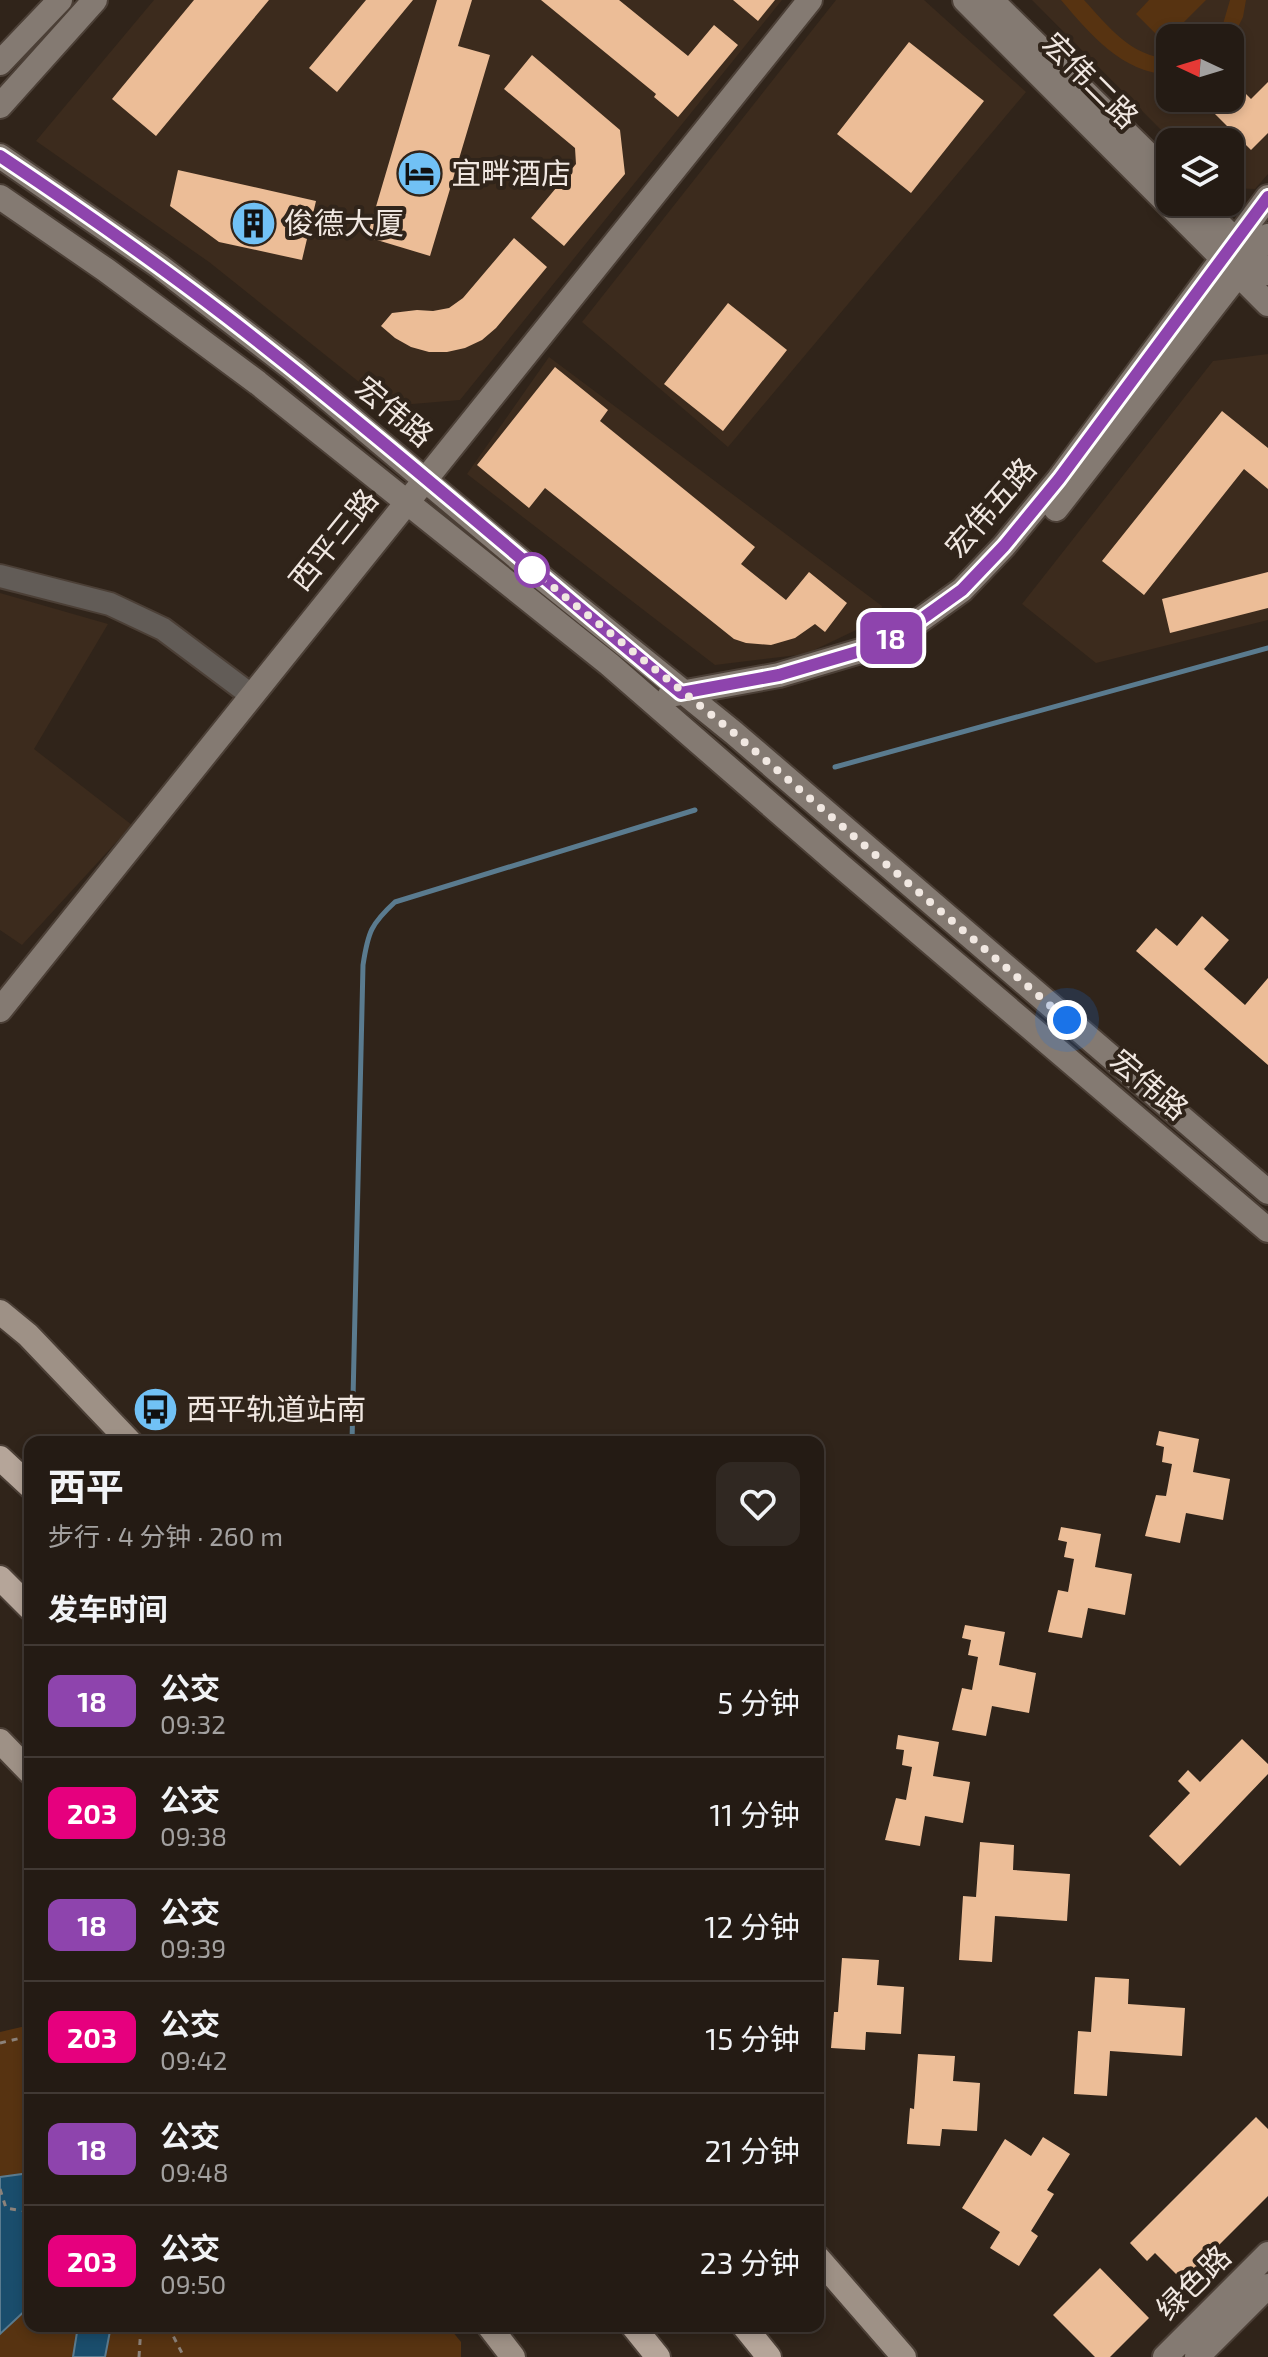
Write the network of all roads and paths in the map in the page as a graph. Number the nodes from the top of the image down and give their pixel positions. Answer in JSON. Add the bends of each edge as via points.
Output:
{"nodes":[{"id":1,"x":60,"y":0,"type":"edge"},
{"id":2,"x":95,"y":0,"type":"edge"},
{"id":3,"x":810,"y":0,"type":"edge"},
{"id":4,"x":965,"y":0,"type":"edge"},
{"id":5,"x":991,"y":0,"type":"edge"},
{"id":6,"x":0,"y":63,"type":"edge"},
{"id":7,"x":0,"y":106,"type":"edge"},
{"id":8,"x":0,"y":156,"type":"edge"},
{"id":9,"x":1156,"y":162,"type":"edge"},
{"id":10,"x":0,"y":197,"type":"edge"},
{"id":11,"x":1268,"y":197,"type":"edge"},
{"id":12,"x":1208,"y":216,"type":"edge"},
{"id":13,"x":1268,"y":236,"type":"edge"},
{"id":14,"x":1242,"y":260,"type":"edge"},
{"id":15,"x":1268,"y":304,"type":"edge"},
{"id":16,"x":424,"y":479,"type":"junction"},
{"id":17,"x":405,"y":502,"type":"junction"},
{"id":18,"x":0,"y":576,"type":"edge"},
{"id":19,"x":251,"y":695,"type":"junction"},
{"id":20,"x":689,"y":699,"type":"junction"},
{"id":21,"x":655,"y":704,"type":"junction"},
{"id":22,"x":0,"y":1010,"type":"edge"},
{"id":23,"x":1268,"y":1192,"type":"edge"},
{"id":24,"x":1268,"y":1230,"type":"edge"},
{"id":25,"x":0,"y":1312,"type":"edge"},
{"id":26,"x":124,"y":1436,"type":"edge"},
{"id":27,"x":0,"y":1458,"type":"edge"},
{"id":28,"x":24,"y":1480,"type":"edge"},
{"id":29,"x":0,"y":1578,"type":"edge"},
{"id":30,"x":24,"y":1602,"type":"edge"},
{"id":31,"x":0,"y":1741,"type":"edge"},
{"id":32,"x":24,"y":1766,"type":"edge"},
{"id":33,"x":24,"y":2037,"type":"edge"},
{"id":34,"x":0,"y":2043,"type":"edge"},
{"id":35,"x":0,"y":2189,"type":"edge"},
{"id":36,"x":24,"y":2211,"type":"edge"},
{"id":37,"x":1268,"y":2254,"type":"edge"},
{"id":38,"x":824,"y":2265,"type":"edge"},
{"id":39,"x":1268,"y":2286,"type":"edge"},
{"id":40,"x":141,"y":2332,"type":"edge"},
{"id":41,"x":171,"y":2332,"type":"edge"},
{"id":42,"x":494,"y":2332,"type":"edge"},
{"id":43,"x":638,"y":2332,"type":"edge"},
{"id":44,"x":749,"y":2332,"type":"edge"},
{"id":45,"x":139,"y":2357,"type":"edge"},
{"id":46,"x":184,"y":2357,"type":"edge"},
{"id":47,"x":513,"y":2357,"type":"edge"},
{"id":48,"x":658,"y":2357,"type":"edge"},
{"id":49,"x":769,"y":2357,"type":"edge"},
{"id":50,"x":904,"y":2357,"type":"edge"},
{"id":51,"x":1165,"y":2357,"type":"edge"},
{"id":52,"x":1197,"y":2357,"type":"edge"}],
"edges":[{"from":1,"to":6,"type":"street"},
{"from":2,"to":7,"type":"street"},
{"from":3,"to":16,"type":"street","name":"西平三路"},
{"from":4,"to":14,"type":"street","name":"宏伟二路"},
{"from":5,"to":9,"type":"street","name":"宏伟二路"},
{"from":8,"to":16,"type":"street","name":"宏伟路","via":[[227,317]]},
{"from":10,"to":17,"type":"street","name":"宏伟路","via":[[195,336]]},
{"from":11,"to":14,"type":"street","name":"宏伟五路"},
{"from":12,"to":14,"type":"street"},
{"from":13,"to":14,"type":"street","name":"宏伟五路"},
{"from":14,"to":15,"type":"street"},
{"from":14,"to":20,"type":"street","name":"宏伟五路","via":[[1046,521],[971,602],[922,639],[878,661],[784,690]]},
{"from":16,"to":17,"type":"street","name":"西平三路"},
{"from":16,"to":20,"type":"street","name":"宏伟路"},
{"from":17,"to":19,"type":"street","name":"西平三路"},
{"from":17,"to":21,"type":"street","name":"宏伟路"},
{"from":18,"to":19,"type":"street","via":[[110,604],[136,616],[163,629]]},
{"from":19,"to":22,"type":"street","name":"西平三路"},
{"from":20,"to":21,"type":"street","name":"宏伟五路"},
{"from":20,"to":23,"type":"street","name":"宏伟路"},
{"from":21,"to":24,"type":"street","name":"宏伟路"},
{"from":25,"to":26,"type":"main road"},
{"from":27,"to":28,"type":"highway"},
{"from":29,"to":30,"type":"highway"},
{"from":31,"to":32,"type":"main road"},
{"from":33,"to":34,"type":"path"},
{"from":35,"to":36,"type":"path","via":[[6,2208]]},
{"from":37,"to":51,"type":"street","name":"绿色路"},
{"from":38,"to":50,"type":"main road"},
{"from":39,"to":52,"type":"street","name":"绿色路"},
{"from":40,"to":45,"type":"path"},
{"from":41,"to":46,"type":"path"},
{"from":42,"to":47,"type":"main road"},
{"from":43,"to":48,"type":"highway"},
{"from":44,"to":49,"type":"highway"}]}
